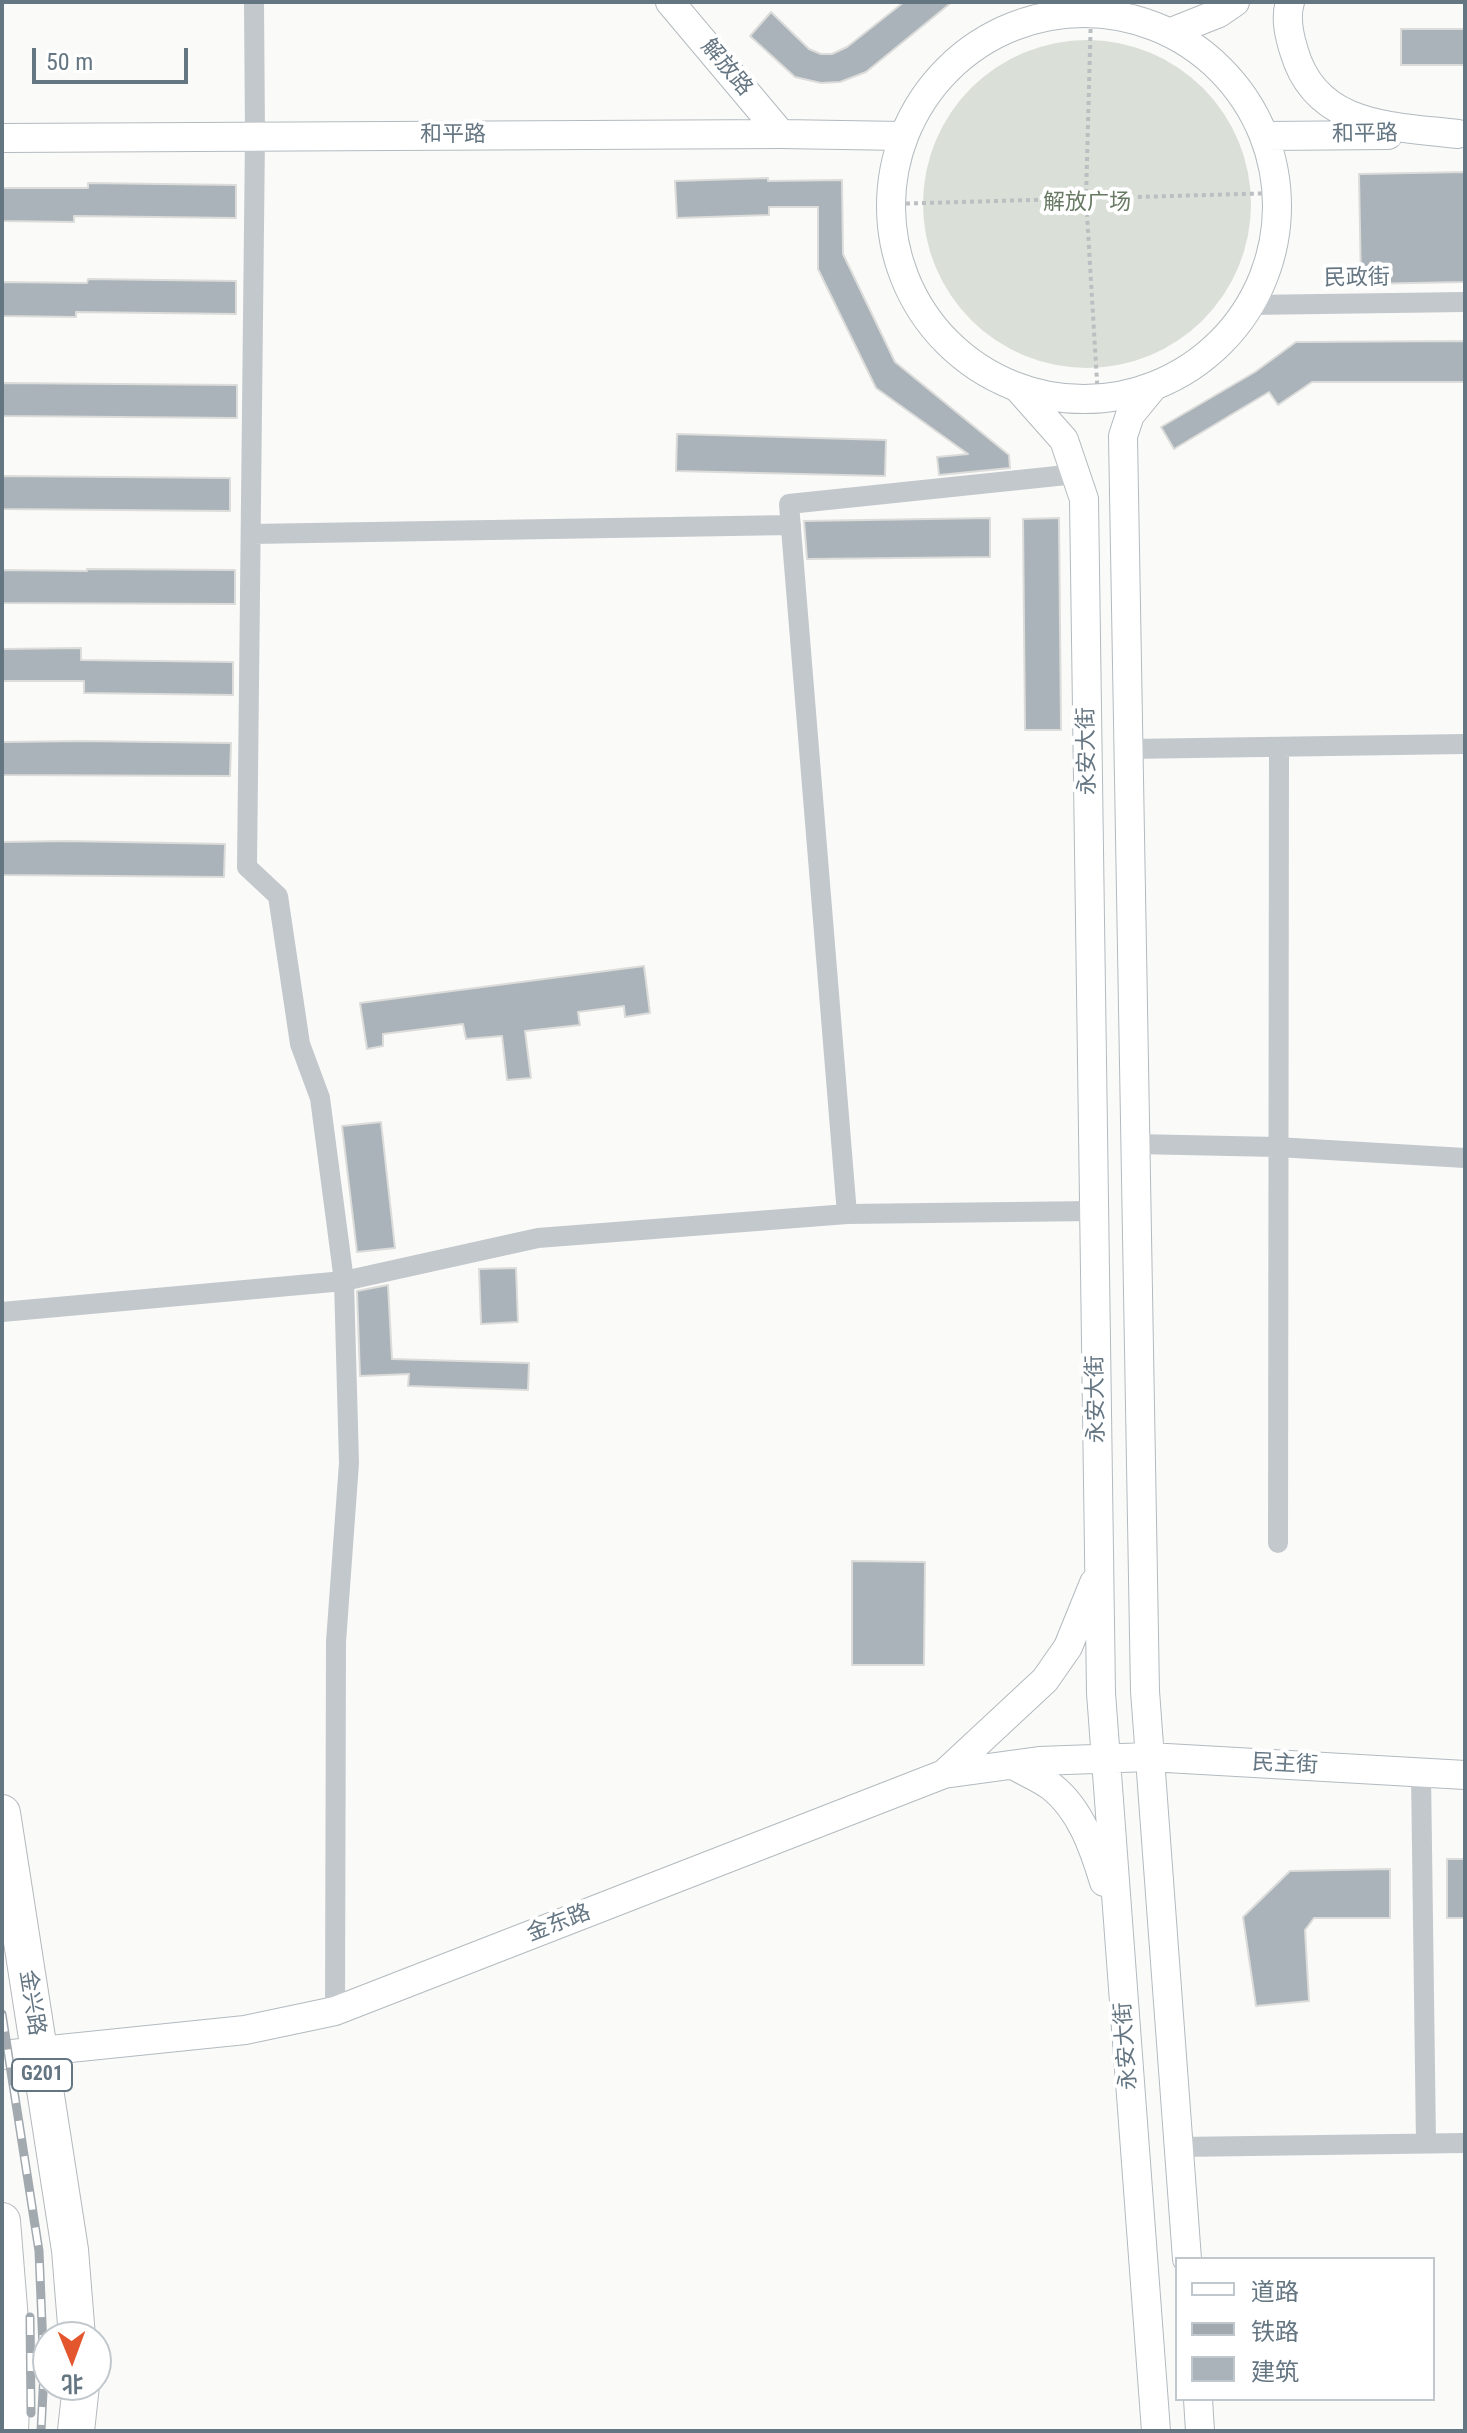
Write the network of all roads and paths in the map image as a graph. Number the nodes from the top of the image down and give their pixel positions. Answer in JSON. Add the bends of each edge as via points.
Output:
{"nodes":[{"id":1,"x":254,"y":2,"type":"edge"},
{"id":2,"x":670,"y":2,"type":"edge"},
{"id":3,"x":1235,"y":2,"type":"edge"},
{"id":4,"x":1290,"y":2,"type":"edge"},
{"id":5,"x":1091,"y":13,"type":"junction"},
{"id":6,"x":1169,"y":33,"type":"junction"},
{"id":7,"x":781,"y":134,"type":"junction"},
{"id":8,"x":1462,"y":134,"type":"edge"},
{"id":9,"x":255,"y":136,"type":"junction"},
{"id":10,"x":903,"y":136,"type":"junction"},
{"id":11,"x":1265,"y":136,"type":"junction"},
{"id":12,"x":2,"y":138,"type":"edge"},
{"id":13,"x":1277,"y":193,"type":"junction"},
{"id":14,"x":1086,"y":198,"type":"junction"},
{"id":15,"x":890,"y":204,"type":"junction"},
{"id":16,"x":1465,"y":302,"type":"edge"},
{"id":17,"x":1249,"y":305,"type":"junction"},
{"id":18,"x":1017,"y":387,"type":"junction"},
{"id":19,"x":1153,"y":387,"type":"junction"},
{"id":20,"x":1098,"y":398,"type":"junction"},
{"id":21,"x":1076,"y":474,"type":"junction"},
{"id":22,"x":791,"y":525,"type":"junction"},
{"id":23,"x":251,"y":534,"type":"junction"},
{"id":24,"x":1465,"y":744,"type":"edge"},
{"id":25,"x":1279,"y":747,"type":"junction"},
{"id":26,"x":1128,"y":749,"type":"junction"},
{"id":27,"x":1135,"y":1144,"type":"junction"},
{"id":28,"x":1277,"y":1147,"type":"junction"},
{"id":29,"x":1465,"y":1158,"type":"edge"},
{"id":30,"x":1094,"y":1211,"type":"junction"},
{"id":31,"x":847,"y":1214,"type":"junction"},
{"id":32,"x":344,"y":1281,"type":"junction"},
{"id":33,"x":2,"y":1312,"type":"edge"},
{"id":34,"x":1278,"y":1543,"type":"dead end"},
{"id":35,"x":1099,"y":1571,"type":"junction"},
{"id":36,"x":1149,"y":1757,"type":"junction"},
{"id":37,"x":1106,"y":1760,"type":"junction"},
{"id":38,"x":1013,"y":1765,"type":"junction"},
{"id":39,"x":1421,"y":1773,"type":"junction"},
{"id":40,"x":944,"y":1774,"type":"junction"},
{"id":41,"x":1465,"y":1775,"type":"edge"},
{"id":42,"x":2,"y":1813,"type":"edge"},
{"id":43,"x":1118,"y":1925,"type":"junction"},
{"id":44,"x":335,"y":2011,"type":"junction"},
{"id":45,"x":38,"y":2051,"type":"junction"},
{"id":46,"x":2,"y":2055,"type":"edge"},
{"id":47,"x":1426,"y":2143,"type":"junction"},
{"id":48,"x":1465,"y":2143,"type":"edge"},
{"id":49,"x":1179,"y":2147,"type":"junction"},
{"id":50,"x":2,"y":2221,"type":"edge"},
{"id":51,"x":1187,"y":2257,"type":"edge"},
{"id":52,"x":76,"y":2321,"type":"edge"},
{"id":53,"x":79,"y":2401,"type":"edge"},
{"id":54,"x":1198,"y":2401,"type":"edge"},
{"id":55,"x":10,"y":2431,"type":"edge"},
{"id":56,"x":76,"y":2431,"type":"edge"},
{"id":57,"x":1156,"y":2431,"type":"edge"},
{"id":58,"x":1200,"y":2431,"type":"edge"}],
"edges":[{"from":1,"to":9,"type":"street"},
{"from":2,"to":7,"type":"main road","name":"解放路"},
{"from":3,"to":6,"type":"main road"},
{"from":4,"to":8,"type":"main road","via":[[1289,33],[1296,60],[1314,91],[1339,111],[1372,123]]},
{"from":5,"to":6,"type":"main road","via":[[1127,17]]},
{"from":5,"to":10,"type":"main road","via":[[1051,15],[977,44],[946,69],[921,100]]},
{"from":5,"to":14,"type":"path"},
{"from":6,"to":11,"type":"main road","via":[[1195,47],[1226,75]]},
{"from":7,"to":9,"type":"main road","name":"和平路"},
{"from":7,"to":10,"type":"main road","name":"和平路"},
{"from":8,"to":11,"type":"main road","name":"和平路"},
{"from":9,"to":12,"type":"main road","name":"和平路"},
{"from":9,"to":23,"type":"street"},
{"from":10,"to":15,"type":"main road"},
{"from":11,"to":13,"type":"main road"},
{"from":13,"to":14,"type":"path"},
{"from":13,"to":17,"type":"main road","via":[[1270,260]]},
{"from":14,"to":15,"type":"path"},
{"from":14,"to":20,"type":"path"},
{"from":15,"to":18,"type":"main road","via":[[901,270],[934,329],[967,359]]},
{"from":16,"to":17,"type":"street","name":"民政街"},
{"from":17,"to":19,"type":"main road","via":[[1217,346]]},
{"from":18,"to":20,"type":"main road","via":[[1049,396]]},
{"from":18,"to":21,"type":"main road","name":"永安大街","via":[[1064,440]]},
{"from":19,"to":20,"type":"main road"},
{"from":19,"to":26,"type":"main road","name":"永安大街","via":[[1130,415],[1123,436]]},
{"from":21,"to":22,"type":"street","via":[[789,504]]},
{"from":21,"to":30,"type":"main road","name":"永安大街","via":[[1084,499]]},
{"from":22,"to":23,"type":"street"},
{"from":22,"to":31,"type":"street"},
{"from":23,"to":32,"type":"street","via":[[247,867],[278,896],[300,1044],[320,1098]]},
{"from":24,"to":25,"type":"street"},
{"from":25,"to":26,"type":"street"},
{"from":25,"to":28,"type":"street"},
{"from":26,"to":27,"type":"main road","name":"永安大街"},
{"from":27,"to":28,"type":"street"},
{"from":27,"to":36,"type":"main road","name":"永安大街"},
{"from":28,"to":29,"type":"street"},
{"from":28,"to":34,"type":"street"},
{"from":30,"to":31,"type":"street"},
{"from":30,"to":35,"type":"main road","name":"永安大街"},
{"from":31,"to":32,"type":"street","via":[[538,1238]]},
{"from":32,"to":33,"type":"street"},
{"from":32,"to":44,"type":"street","via":[[349,1463],[336,1642]]},
{"from":35,"to":37,"type":"main road","name":"永安大街"},
{"from":35,"to":40,"type":"main road","via":[[1068,1647],[1045,1680]]},
{"from":36,"to":37,"type":"main road","name":"民主街"},
{"from":36,"to":39,"type":"main road","name":"民主街"},
{"from":36,"to":49,"type":"main road","name":"永安大街"},
{"from":37,"to":38,"type":"main road","name":"金东路"},
{"from":37,"to":43,"type":"main road","name":"永安大街"},
{"from":38,"to":40,"type":"main road","name":"金东路"},
{"from":38,"to":43,"type":"main road","via":[[1052,1787],[1072,1809],[1093,1847]]},
{"from":39,"to":41,"type":"main road","name":"民主街"},
{"from":39,"to":47,"type":"street"},
{"from":40,"to":44,"type":"main road","name":"金东路"},
{"from":42,"to":45,"type":"highway","name":"金兴路","number":"G201"},
{"from":43,"to":57,"type":"main road","name":"永安大街"},
{"from":44,"to":45,"type":"main road","name":"金东路","via":[[245,2030]]},
{"from":45,"to":46,"type":"main road","name":"金东路"},
{"from":45,"to":52,"type":"highway","name":"金兴路","number":"G201","via":[[70,2250]]},
{"from":47,"to":48,"type":"street"},
{"from":47,"to":49,"type":"street"},
{"from":49,"to":51,"type":"main road","name":"永安大街"},
{"from":50,"to":55,"type":"highway","via":[[13,2358]]},
{"from":53,"to":56,"type":"highway"},
{"from":54,"to":58,"type":"main road"}]}
